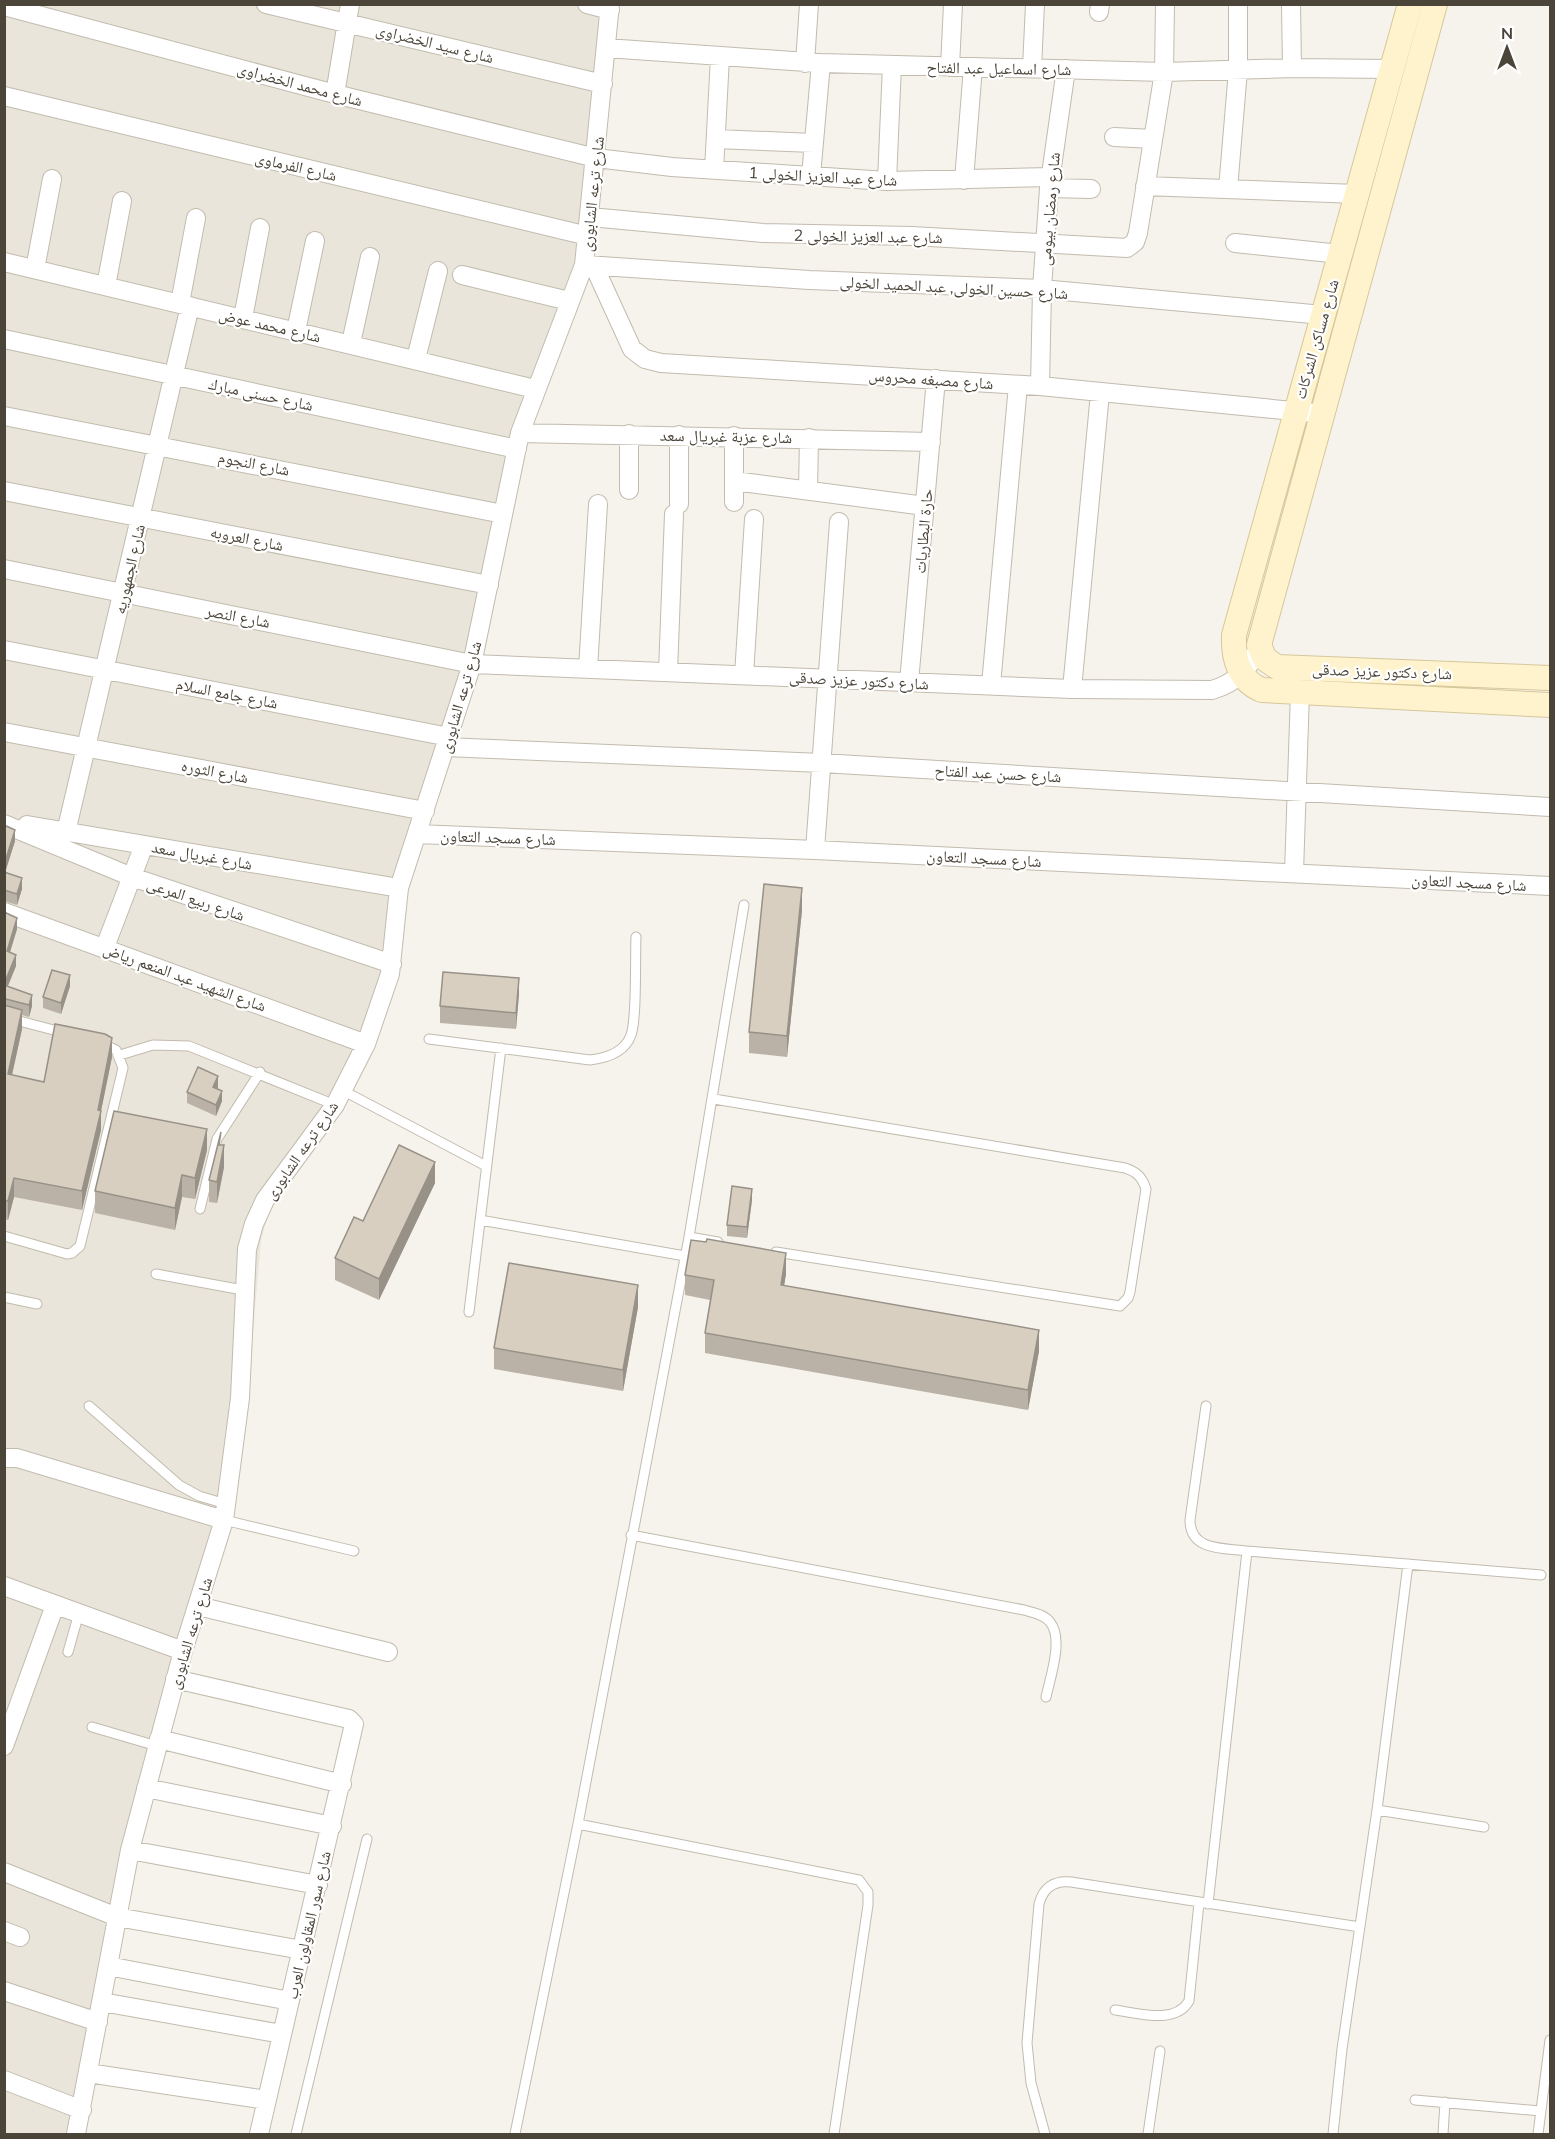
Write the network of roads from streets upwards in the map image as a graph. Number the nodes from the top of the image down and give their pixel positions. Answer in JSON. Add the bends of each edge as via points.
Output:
{"nodes":[{"id":1,"x":266,"y":4,"type":"edge"},
{"id":2,"x":587,"y":4,"type":"edge"},
{"id":3,"x":808,"y":4,"type":"edge"},
{"id":4,"x":953,"y":4,"type":"edge"},
{"id":5,"x":1035,"y":4,"type":"edge"},
{"id":6,"x":1165,"y":4,"type":"edge"},
{"id":7,"x":1238,"y":4,"type":"edge"},
{"id":8,"x":1291,"y":4,"type":"edge"},
{"id":9,"x":1410,"y":4,"type":"edge"},
{"id":10,"x":1435,"y":4,"type":"edge"},
{"id":11,"x":4,"y":6,"type":"edge"},
{"id":12,"x":610,"y":7,"type":"edge"},
{"id":13,"x":348,"y":13,"type":"edge"},
{"id":14,"x":606,"y":48,"type":"junction"},
{"id":15,"x":720,"y":57,"type":"junction"},
{"id":16,"x":813,"y":63,"type":"junction"},
{"id":17,"x":892,"y":65,"type":"junction"},
{"id":18,"x":950,"y":67,"type":"junction"},
{"id":19,"x":973,"y":67,"type":"junction"},
{"id":20,"x":1032,"y":68,"type":"junction"},
{"id":21,"x":1292,"y":68,"type":"junction"},
{"id":22,"x":1066,"y":69,"type":"junction"},
{"id":23,"x":1392,"y":69,"type":"junction"},
{"id":24,"x":1238,"y":70,"type":"junction"},
{"id":25,"x":1164,"y":72,"type":"junction"},
{"id":26,"x":603,"y":84,"type":"junction"},
{"id":27,"x":335,"y":94,"type":"junction"},
{"id":28,"x":4,"y":96,"type":"edge"},
{"id":29,"x":1114,"y":137,"type":"dead end"},
{"id":30,"x":716,"y":139,"type":"junction"},
{"id":31,"x":1153,"y":139,"type":"junction"},
{"id":32,"x":814,"y":143,"type":"junction"},
{"id":33,"x":596,"y":158,"type":"junction"},
{"id":34,"x":714,"y":170,"type":"junction"},
{"id":35,"x":811,"y":176,"type":"junction"},
{"id":36,"x":52,"y":179,"type":"dead end"},
{"id":37,"x":964,"y":180,"type":"junction"},
{"id":38,"x":886,"y":181,"type":"junction"},
{"id":39,"x":1050,"y":183,"type":"junction"},
{"id":40,"x":1145,"y":186,"type":"junction"},
{"id":41,"x":1091,"y":189,"type":"dead end"},
{"id":42,"x":1228,"y":189,"type":"junction"},
{"id":43,"x":1357,"y":194,"type":"junction"},
{"id":44,"x":122,"y":201,"type":"dead end"},
{"id":45,"x":590,"y":217,"type":"junction"},
{"id":46,"x":196,"y":218,"type":"dead end"},
{"id":47,"x":260,"y":228,"type":"dead end"},
{"id":48,"x":588,"y":236,"type":"junction"},
{"id":49,"x":315,"y":241,"type":"dead end"},
{"id":50,"x":1045,"y":243,"type":"junction"},
{"id":51,"x":1235,"y":243,"type":"dead end"},
{"id":52,"x":1340,"y":254,"type":"junction"},
{"id":53,"x":370,"y":257,"type":"dead end"},
{"id":54,"x":4,"y":262,"type":"edge"},
{"id":55,"x":589,"y":265,"type":"junction"},
{"id":56,"x":35,"y":269,"type":"junction"},
{"id":57,"x":438,"y":271,"type":"dead end"},
{"id":58,"x":462,"y":275,"type":"dead end"},
{"id":59,"x":106,"y":286,"type":"junction"},
{"id":60,"x":1042,"y":289,"type":"junction"},
{"id":61,"x":569,"y":301,"type":"junction"},
{"id":62,"x":185,"y":304,"type":"junction"},
{"id":63,"x":1323,"y":315,"type":"junction"},
{"id":64,"x":243,"y":318,"type":"junction"},
{"id":65,"x":296,"y":331,"type":"junction"},
{"id":66,"x":4,"y":339,"type":"edge"},
{"id":67,"x":351,"y":344,"type":"junction"},
{"id":68,"x":416,"y":359,"type":"junction"},
{"id":69,"x":174,"y":375,"type":"junction"},
{"id":70,"x":936,"y":379,"type":"junction"},
{"id":71,"x":1018,"y":385,"type":"junction"},
{"id":72,"x":1040,"y":386,"type":"junction"},
{"id":73,"x":535,"y":388,"type":"junction"},
{"id":74,"x":1100,"y":393,"type":"junction"},
{"id":75,"x":1296,"y":412,"type":"junction"},
{"id":76,"x":1324,"y":414,"type":"junction"},
{"id":77,"x":4,"y":416,"type":"edge"},
{"id":78,"x":629,"y":434,"type":"junction"},
{"id":79,"x":679,"y":435,"type":"junction"},
{"id":80,"x":734,"y":436,"type":"junction"},
{"id":81,"x":809,"y":438,"type":"junction"},
{"id":82,"x":519,"y":441,"type":"junction"},
{"id":83,"x":931,"y":442,"type":"junction"},
{"id":84,"x":158,"y":444,"type":"junction"},
{"id":85,"x":734,"y":482,"type":"junction"},
{"id":86,"x":629,"y":490,"type":"dead end"},
{"id":87,"x":808,"y":490,"type":"junction"},
{"id":88,"x":4,"y":491,"type":"edge"},
{"id":89,"x":734,"y":502,"type":"dead end"},
{"id":90,"x":598,"y":504,"type":"dead end"},
{"id":91,"x":925,"y":506,"type":"junction"},
{"id":92,"x":503,"y":514,"type":"junction"},
{"id":93,"x":141,"y":518,"type":"junction"},
{"id":94,"x":754,"y":519,"type":"dead end"},
{"id":95,"x":839,"y":522,"type":"dead end"},
{"id":96,"x":4,"y":569,"type":"edge"},
{"id":97,"x":489,"y":585,"type":"junction"},
{"id":98,"x":123,"y":593,"type":"junction"},
{"id":99,"x":1259,"y":645,"type":"junction"},
{"id":100,"x":4,"y":650,"type":"edge"},
{"id":101,"x":472,"y":663,"type":"junction"},
{"id":102,"x":105,"y":669,"type":"junction"},
{"id":103,"x":588,"y":669,"type":"junction"},
{"id":104,"x":668,"y":672,"type":"junction"},
{"id":105,"x":1242,"y":674,"type":"junction"},
{"id":106,"x":744,"y":675,"type":"junction"},
{"id":107,"x":829,"y":678,"type":"junction"},
{"id":108,"x":1551,"y":678,"type":"edge"},
{"id":109,"x":909,"y":682,"type":"junction"},
{"id":110,"x":991,"y":685,"type":"junction"},
{"id":111,"x":1072,"y":689,"type":"junction"},
{"id":112,"x":1300,"y":692,"type":"junction"},
{"id":113,"x":1551,"y":705,"type":"edge"},
{"id":114,"x":4,"y":732,"type":"edge"},
{"id":115,"x":448,"y":742,"type":"junction"},
{"id":116,"x":87,"y":747,"type":"junction"},
{"id":117,"x":822,"y":763,"type":"junction"},
{"id":118,"x":1296,"y":791,"type":"junction"},
{"id":119,"x":1551,"y":807,"type":"edge"},
{"id":120,"x":425,"y":811,"type":"junction"},
{"id":121,"x":4,"y":823,"type":"edge"},
{"id":122,"x":66,"y":832,"type":"junction"},
{"id":123,"x":417,"y":834,"type":"junction"},
{"id":124,"x":144,"y":845,"type":"junction"},
{"id":125,"x":815,"y":850,"type":"junction"},
{"id":126,"x":1294,"y":873,"type":"junction"},
{"id":127,"x":132,"y":877,"type":"junction"},
{"id":128,"x":1551,"y":886,"type":"edge"},
{"id":129,"x":399,"y":888,"type":"junction"},
{"id":130,"x":4,"y":912,"type":"edge"},
{"id":131,"x":105,"y":947,"type":"junction"},
{"id":132,"x":392,"y":964,"type":"junction"},
{"id":133,"x":366,"y":1044,"type":"junction"},
{"id":134,"x":4,"y":1458,"type":"edge"},
{"id":135,"x":225,"y":1512,"type":"junction"},
{"id":136,"x":4,"y":1586,"type":"edge"},
{"id":137,"x":55,"y":1605,"type":"junction"},
{"id":138,"x":198,"y":1606,"type":"junction"},
{"id":139,"x":183,"y":1652,"type":"junction"},
{"id":140,"x":388,"y":1652,"type":"dead end"},
{"id":141,"x":175,"y":1679,"type":"junction"},
{"id":142,"x":158,"y":1743,"type":"junction"},
{"id":143,"x":4,"y":1746,"type":"edge"},
{"id":144,"x":342,"y":1784,"type":"junction"},
{"id":145,"x":146,"y":1788,"type":"junction"},
{"id":146,"x":332,"y":1826,"type":"junction"},
{"id":147,"x":130,"y":1850,"type":"junction"},
{"id":148,"x":4,"y":1872,"type":"edge"},
{"id":149,"x":318,"y":1885,"type":"junction"},
{"id":150,"x":117,"y":1917,"type":"junction"},
{"id":151,"x":302,"y":1950,"type":"junction"},
{"id":152,"x":108,"y":1966,"type":"junction"},
{"id":153,"x":4,"y":1991,"type":"edge"},
{"id":154,"x":290,"y":2001,"type":"junction"},
{"id":155,"x":102,"y":2002,"type":"junction"},
{"id":156,"x":98,"y":2022,"type":"junction"},
{"id":157,"x":282,"y":2034,"type":"junction"},
{"id":158,"x":88,"y":2073,"type":"junction"},
{"id":159,"x":4,"y":2080,"type":"edge"},
{"id":160,"x":267,"y":2100,"type":"junction"},
{"id":161,"x":81,"y":2110,"type":"junction"},
{"id":162,"x":76,"y":2134,"type":"edge"},
{"id":163,"x":259,"y":2134,"type":"edge"}],
"edges":[{"from":1,"to":13,"type":"street","name":"شارع سيد الخضراوى"},
{"from":2,"to":12,"type":"street"},
{"from":3,"to":16,"type":"street"},
{"from":4,"to":18,"type":"street"},
{"from":5,"to":20,"type":"street"},
{"from":6,"to":25,"type":"street"},
{"from":7,"to":24,"type":"street"},
{"from":8,"to":21,"type":"street"},
{"from":9,"to":23,"type":"street","name":"شارع مساكن الشركات"},
{"from":10,"to":76,"type":"street","name":"شارع مساكن الشركات"},
{"from":11,"to":27,"type":"street","name":"شارع محمد الخضراوى"},
{"from":12,"to":14,"type":"street","name":"شارع ترعه الشابورى"},
{"from":13,"to":26,"type":"street","name":"شارع سيد الخضراوى"},
{"from":13,"to":27,"type":"street"},
{"from":14,"to":15,"type":"street","name":"شارع اسماعيل عبد الفتاح"},
{"from":14,"to":26,"type":"street","name":"شارع ترعه الشابورى"},
{"from":15,"to":16,"type":"street","name":"شارع اسماعيل عبد الفتاح"},
{"from":15,"to":30,"type":"street"},
{"from":16,"to":17,"type":"street","name":"شارع اسماعيل عبد الفتاح"},
{"from":16,"to":32,"type":"street"},
{"from":17,"to":18,"type":"street","name":"شارع اسماعيل عبد الفتاح"},
{"from":17,"to":38,"type":"street"},
{"from":18,"to":19,"type":"street","name":"شارع اسماعيل عبد الفتاح"},
{"from":19,"to":20,"type":"street","name":"شارع اسماعيل عبد الفتاح"},
{"from":19,"to":37,"type":"street"},
{"from":20,"to":22,"type":"street","name":"شارع اسماعيل عبد الفتاح"},
{"from":21,"to":23,"type":"street","name":"شارع اسماعيل عبد الفتاح"},
{"from":21,"to":24,"type":"street","name":"شارع اسماعيل عبد الفتاح"},
{"from":22,"to":25,"type":"street","name":"شارع اسماعيل عبد الفتاح"},
{"from":22,"to":39,"type":"street","name":"شارع رمضان بيومى"},
{"from":23,"to":43,"type":"street","name":"شارع مساكن الشركات"},
{"from":24,"to":25,"type":"street","name":"شارع اسماعيل عبد الفتاح"},
{"from":24,"to":42,"type":"street"},
{"from":25,"to":31,"type":"street"},
{"from":26,"to":33,"type":"street","name":"شارع ترعه الشابورى"},
{"from":27,"to":33,"type":"street","name":"شارع محمد الخضراوى"},
{"from":28,"to":48,"type":"street","name":"شارع الفرماوى"},
{"from":29,"to":31,"type":"street"},
{"from":30,"to":32,"type":"street"},
{"from":30,"to":34,"type":"street"},
{"from":31,"to":40,"type":"street"},
{"from":32,"to":35,"type":"street"},
{"from":33,"to":34,"type":"street","name":"شارع عبد العزيز الخولى 1"},
{"from":33,"to":45,"type":"street","name":"شارع ترعه الشابورى"},
{"from":34,"to":35,"type":"street","name":"شارع عبد العزيز الخولى 1"},
{"from":35,"to":38,"type":"street","name":"شارع عبد العزيز الخولى 1"},
{"from":36,"to":56,"type":"street"},
{"from":37,"to":38,"type":"street","name":"شارع عبد العزيز الخولى 1"},
{"from":37,"to":39,"type":"street","name":"شارع عبد العزيز الخولى 1"},
{"from":39,"to":41,"type":"street","name":"شارع عبد العزيز الخولى 1"},
{"from":39,"to":50,"type":"street","name":"شارع رمضان بيومى"},
{"from":40,"to":42,"type":"street"},
{"from":40,"to":50,"type":"street","name":"شارع عبد العزيز الخولى 2","via":[[1138,233],[1127,248]]},
{"from":42,"to":43,"type":"street"},
{"from":43,"to":52,"type":"street","name":"شارع مساكن الشركات"},
{"from":44,"to":59,"type":"street"},
{"from":45,"to":48,"type":"street","name":"شارع ترعه الشابورى"},
{"from":45,"to":50,"type":"street","name":"شارع عبد العزيز الخولى 2","via":[[763,233]]},
{"from":46,"to":62,"type":"street","name":"شارع الجمهوريه"},
{"from":47,"to":64,"type":"street"},
{"from":48,"to":55,"type":"street","name":"شارع ترعه الشابورى"},
{"from":49,"to":65,"type":"street"},
{"from":50,"to":60,"type":"street","name":"شارع رمضان بيومى"},
{"from":51,"to":52,"type":"street"},
{"from":52,"to":63,"type":"street","name":"شارع مساكن الشركات"},
{"from":53,"to":67,"type":"street"},
{"from":54,"to":56,"type":"street","name":"شارع محمد عوض"},
{"from":55,"to":60,"type":"street","name":"شارع حسين الخولى, عبد الحميد الخولى","via":[[809,280]]},
{"from":55,"to":61,"type":"street","name":"شارع ترعه الشابورى"},
{"from":55,"to":70,"type":"street","name":"شارع مصبغه محروس","via":[[632,349],[645,359]]},
{"from":56,"to":59,"type":"street","name":"شارع محمد عوض"},
{"from":57,"to":68,"type":"street"},
{"from":58,"to":61,"type":"street"},
{"from":59,"to":62,"type":"street","name":"شارع محمد عوض"},
{"from":60,"to":63,"type":"street","name":"شارع حسين الخولى, عبد الحميد الخولى"},
{"from":60,"to":72,"type":"street","name":"شارع رمضان بيومى"},
{"from":61,"to":73,"type":"street","name":"شارع ترعه الشابورى"},
{"from":62,"to":64,"type":"street","name":"شارع محمد عوض"},
{"from":62,"to":69,"type":"street","name":"شارع الجمهوريه"},
{"from":63,"to":75,"type":"street","name":"شارع مساكن الشركات"},
{"from":64,"to":65,"type":"street","name":"شارع محمد عوض"},
{"from":65,"to":67,"type":"street","name":"شارع محمد عوض"},
{"from":66,"to":69,"type":"street","name":"شارع حسنى مبارك"},
{"from":67,"to":68,"type":"street","name":"شارع محمد عوض"},
{"from":68,"to":73,"type":"street","name":"شارع محمد عوض"},
{"from":69,"to":82,"type":"street","name":"شارع حسنى مبارك"},
{"from":69,"to":84,"type":"street","name":"شارع الجمهوريه"},
{"from":70,"to":71,"type":"street","name":"شارع مصبغه محروس"},
{"from":70,"to":83,"type":"street","name":"حارة البطاريات"},
{"from":71,"to":72,"type":"street","name":"شارع مصبغه محروس"},
{"from":71,"to":110,"type":"street"},
{"from":72,"to":74,"type":"street","name":"شارع مصبغه محروس"},
{"from":73,"to":82,"type":"street","name":"شارع ترعه الشابورى"},
{"from":74,"to":75,"type":"street","name":"شارع مصبغه محروس"},
{"from":74,"to":111,"type":"street"},
{"from":75,"to":76,"type":"street","name":"شارع مصبغه محروس"},
{"from":75,"to":105,"type":"street","name":"شارع مساكن الشركات","via":[[1234,635],[1235,656]]},
{"from":76,"to":99,"type":"street","name":"شارع مساكن الشركات"},
{"from":77,"to":84,"type":"street","name":"شارع النجوم"},
{"from":78,"to":79,"type":"street","name":"شارع عزبة غبريال سعد"},
{"from":78,"to":82,"type":"street","name":"شارع عزبة غبريال سعد"},
{"from":78,"to":86,"type":"street"},
{"from":79,"to":80,"type":"street","name":"شارع عزبة غبريال سعد"},
{"from":79,"to":104,"type":"street"},
{"from":80,"to":81,"type":"street","name":"شارع عزبة غبريال سعد"},
{"from":80,"to":85,"type":"street"},
{"from":81,"to":83,"type":"street","name":"شارع عزبة غبريال سعد"},
{"from":81,"to":87,"type":"street"},
{"from":82,"to":92,"type":"street","name":"شارع ترعه الشابورى"},
{"from":83,"to":91,"type":"street","name":"حارة البطاريات"},
{"from":84,"to":92,"type":"street","name":"شارع النجوم"},
{"from":84,"to":93,"type":"street","name":"شارع الجمهوريه"},
{"from":85,"to":87,"type":"street"},
{"from":85,"to":89,"type":"street"},
{"from":87,"to":91,"type":"street"},
{"from":88,"to":93,"type":"street","name":"شارع العروبه"},
{"from":90,"to":103,"type":"street"},
{"from":91,"to":109,"type":"street","name":"حارة البطاريات"},
{"from":92,"to":97,"type":"street","name":"شارع ترعه الشابورى"},
{"from":93,"to":97,"type":"street","name":"شارع العروبه"},
{"from":93,"to":98,"type":"street","name":"شارع الجمهوريه"},
{"from":94,"to":106,"type":"street"},
{"from":95,"to":107,"type":"street"},
{"from":96,"to":98,"type":"street","name":"شارع النصر"},
{"from":97,"to":101,"type":"street","name":"شارع ترعه الشابورى"},
{"from":98,"to":101,"type":"street","name":"شارع النصر"},
{"from":98,"to":102,"type":"street","name":"شارع الجمهوريه"},
{"from":99,"to":105,"type":"street","name":"شارع دكتور عزيز صدقى"},
{"from":99,"to":108,"type":"street","name":"شارع دكتور عزيز صدقى","via":[[1265,659],[1277,667]]},
{"from":100,"to":102,"type":"street","name":"شارع جامع السلام"},
{"from":101,"to":103,"type":"street","name":"شارع دكتور عزيز صدقى"},
{"from":101,"to":115,"type":"street","name":"شارع ترعه الشابورى"},
{"from":102,"to":115,"type":"street","name":"شارع جامع السلام"},
{"from":102,"to":116,"type":"street","name":"شارع الجمهوريه"},
{"from":103,"to":104,"type":"street","name":"شارع دكتور عزيز صدقى"},
{"from":104,"to":106,"type":"street","name":"شارع دكتور عزيز صدقى"},
{"from":105,"to":111,"type":"street","name":"شارع دكتور عزيز صدقى","via":[[1212,690]]},
{"from":105,"to":112,"type":"street","name":"شارع دكتور عزيز صدقى","via":[[1262,690]]},
{"from":106,"to":107,"type":"street","name":"شارع دكتور عزيز صدقى"},
{"from":107,"to":109,"type":"street","name":"شارع دكتور عزيز صدقى"},
{"from":107,"to":117,"type":"street"},
{"from":109,"to":110,"type":"street","name":"شارع دكتور عزيز صدقى"},
{"from":110,"to":111,"type":"street","name":"شارع دكتور عزيز صدقى"},
{"from":112,"to":113,"type":"street","name":"شارع دكتور عزيز صدقى"},
{"from":112,"to":118,"type":"street"},
{"from":114,"to":116,"type":"street","name":"شارع الثوره"},
{"from":115,"to":117,"type":"street","name":"شارع حسن عبد الفتاح"},
{"from":115,"to":120,"type":"street","name":"شارع ترعه الشابورى"},
{"from":116,"to":120,"type":"street","name":"شارع الثوره"},
{"from":116,"to":122,"type":"street","name":"شارع الجمهوريه"},
{"from":117,"to":118,"type":"street","name":"شارع حسن عبد الفتاح"},
{"from":117,"to":125,"type":"street"},
{"from":118,"to":119,"type":"street","name":"شارع حسن عبد الفتاح"},
{"from":118,"to":126,"type":"street"},
{"from":120,"to":123,"type":"street","name":"شارع ترعه الشابورى"},
{"from":121,"to":122,"type":"street","name":"شارع غبريال سعد"},
{"from":121,"to":127,"type":"street","name":"شارع ربيع المرعى"},
{"from":122,"to":124,"type":"street","name":"شارع غبريال سعد"},
{"from":123,"to":125,"type":"street","name":"شارع مسجد التعاون"},
{"from":123,"to":129,"type":"street","name":"شارع ترعه الشابورى"},
{"from":124,"to":127,"type":"street"},
{"from":124,"to":129,"type":"street","name":"شارع غبريال سعد"},
{"from":125,"to":126,"type":"street","name":"شارع مسجد التعاون"},
{"from":126,"to":128,"type":"street","name":"شارع مسجد التعاون"},
{"from":127,"to":131,"type":"street"},
{"from":127,"to":132,"type":"street","name":"شارع ربيع المرعى"},
{"from":129,"to":132,"type":"street","name":"شارع ترعه الشابورى"},
{"from":130,"to":131,"type":"street","name":"شارع الشهيد عبد المنعم رياض"},
{"from":131,"to":133,"type":"street","name":"شارع الشهيد عبد المنعم رياض"},
{"from":132,"to":133,"type":"street","name":"شارع ترعه الشابورى"},
{"from":133,"to":135,"type":"street","name":"شارع ترعه الشابورى","via":[[339,1098],[265,1200],[254,1224],[247,1249],[240,1398]]},
{"from":134,"to":135,"type":"street","via":[[17,1458]]},
{"from":135,"to":138,"type":"street","name":"شارع ترعه الشابورى"},
{"from":136,"to":137,"type":"street"},
{"from":137,"to":139,"type":"street"},
{"from":137,"to":143,"type":"street"},
{"from":138,"to":139,"type":"street","name":"شارع ترعه الشابورى"},
{"from":138,"to":140,"type":"street"},
{"from":139,"to":141,"type":"street","name":"شارع ترعه الشابورى"},
{"from":141,"to":142,"type":"street","name":"شارع ترعه الشابورى"},
{"from":141,"to":144,"type":"street","name":"شارع سور المقاولون العرب","via":[[349,1719],[355,1727]]},
{"from":142,"to":144,"type":"street"},
{"from":142,"to":145,"type":"street","name":"شارع ترعه الشابورى"},
{"from":144,"to":146,"type":"street","name":"شارع سور المقاولون العرب"},
{"from":145,"to":146,"type":"street"},
{"from":145,"to":147,"type":"street","name":"شارع ترعه الشابورى"},
{"from":146,"to":149,"type":"street","name":"شارع سور المقاولون العرب"},
{"from":147,"to":149,"type":"street"},
{"from":147,"to":150,"type":"street","name":"شارع ترعه الشابورى"},
{"from":148,"to":150,"type":"street"},
{"from":149,"to":151,"type":"street","name":"شارع سور المقاولون العرب"},
{"from":150,"to":151,"type":"street"},
{"from":150,"to":152,"type":"street","name":"شارع ترعه الشابورى"},
{"from":151,"to":154,"type":"street","name":"شارع سور المقاولون العرب"},
{"from":152,"to":154,"type":"street"},
{"from":152,"to":155,"type":"street","name":"شارع ترعه الشابورى"},
{"from":153,"to":156,"type":"street"},
{"from":154,"to":157,"type":"street","name":"شارع سور المقاولون العرب"},
{"from":155,"to":156,"type":"street","name":"شارع ترعه الشابورى"},
{"from":155,"to":157,"type":"street"},
{"from":156,"to":158,"type":"street","name":"شارع ترعه الشابورى"},
{"from":157,"to":160,"type":"street","name":"شارع سور المقاولون العرب"},
{"from":158,"to":160,"type":"street"},
{"from":158,"to":161,"type":"street","name":"شارع ترعه الشابورى"},
{"from":159,"to":161,"type":"street"},
{"from":160,"to":163,"type":"street","name":"شارع سور المقاولون العرب"},
{"from":161,"to":162,"type":"street","name":"شارع ترعه الشابورى"}]}
